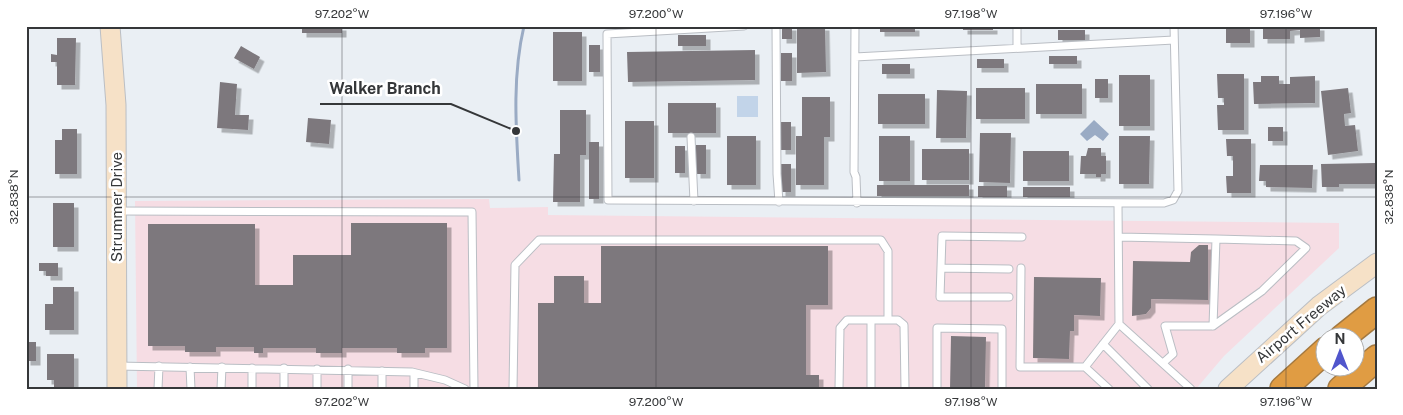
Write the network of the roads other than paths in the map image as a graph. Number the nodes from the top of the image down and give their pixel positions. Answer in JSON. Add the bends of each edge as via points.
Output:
{"nodes":[{"id":1,"x":110,"y":26,"type":"edge"},
{"id":2,"x":744,"y":26,"type":"edge"},
{"id":3,"x":776,"y":26,"type":"edge"},
{"id":4,"x":855,"y":26,"type":"edge"},
{"id":5,"x":1017,"y":26,"type":"edge"},
{"id":6,"x":1174,"y":26,"type":"edge"},
{"id":7,"x":642,"y":30,"type":"edge"},
{"id":8,"x":1174,"y":40,"type":"junction"},
{"id":9,"x":1017,"y":48,"type":"junction"},
{"id":10,"x":855,"y":58,"type":"junction"},
{"id":11,"x":691,"y":137,"type":"dead end"},
{"id":12,"x":694,"y":201,"type":"junction"},
{"id":13,"x":779,"y":202,"type":"junction"},
{"id":14,"x":856,"y":203,"type":"junction"},
{"id":15,"x":1118,"y":204,"type":"junction"},
{"id":16,"x":117,"y":211,"type":"junction"},
{"id":17,"x":1022,"y":237,"type":"dead end"},
{"id":18,"x":1118,"y":237,"type":"junction"},
{"id":19,"x":1216,"y":239,"type":"junction"},
{"id":20,"x":1377,"y":263,"type":"edge"},
{"id":21,"x":941,"y":268,"type":"junction"},
{"id":22,"x":1021,"y":268,"type":"dead end"},
{"id":23,"x":1009,"y":269,"type":"dead end"},
{"id":24,"x":1009,"y":297,"type":"dead end"},
{"id":25,"x":1377,"y":310,"type":"edge"},
{"id":26,"x":871,"y":320,"type":"junction"},
{"id":27,"x":888,"y":320,"type":"junction"},
{"id":28,"x":1119,"y":324,"type":"junction"},
{"id":29,"x":1213,"y":326,"type":"junction"},
{"id":30,"x":1354,"y":328,"type":"edge"},
{"id":31,"x":1103,"y":344,"type":"junction"},
{"id":32,"x":1377,"y":358,"type":"edge"},
{"id":33,"x":1316,"y":359,"type":"edge"},
{"id":34,"x":1163,"y":364,"type":"junction"},
{"id":35,"x":117,"y":366,"type":"junction"},
{"id":36,"x":159,"y":366,"type":"junction"},
{"id":37,"x":190,"y":367,"type":"junction"},
{"id":38,"x":222,"y":367,"type":"junction"},
{"id":39,"x":1084,"y":367,"type":"junction"},
{"id":40,"x":252,"y":368,"type":"junction"},
{"id":41,"x":284,"y":368,"type":"junction"},
{"id":42,"x":317,"y":368,"type":"junction"},
{"id":43,"x":348,"y":369,"type":"junction"},
{"id":44,"x":382,"y":371,"type":"junction"},
{"id":45,"x":414,"y":373,"type":"junction"},
{"id":46,"x":445,"y":380,"type":"junction"},
{"id":47,"x":117,"y":389,"type":"edge"},
{"id":48,"x":158,"y":389,"type":"edge"},
{"id":49,"x":191,"y":389,"type":"edge"},
{"id":50,"x":221,"y":389,"type":"edge"},
{"id":51,"x":252,"y":389,"type":"edge"},
{"id":52,"x":284,"y":389,"type":"edge"},
{"id":53,"x":317,"y":389,"type":"edge"},
{"id":54,"x":348,"y":389,"type":"edge"},
{"id":55,"x":382,"y":389,"type":"edge"},
{"id":56,"x":414,"y":389,"type":"edge"},
{"id":57,"x":444,"y":389,"type":"edge"},
{"id":58,"x":465,"y":389,"type":"edge"},
{"id":59,"x":474,"y":389,"type":"edge"},
{"id":60,"x":513,"y":389,"type":"edge"},
{"id":61,"x":838,"y":389,"type":"edge"},
{"id":62,"x":871,"y":389,"type":"edge"},
{"id":63,"x":905,"y":389,"type":"edge"},
{"id":64,"x":937,"y":389,"type":"edge"},
{"id":65,"x":1002,"y":389,"type":"edge"},
{"id":66,"x":1109,"y":389,"type":"edge"},
{"id":67,"x":1148,"y":389,"type":"edge"},
{"id":68,"x":1191,"y":389,"type":"edge"},
{"id":69,"x":1228,"y":389,"type":"edge"},
{"id":70,"x":1283,"y":389,"type":"edge"},
{"id":71,"x":1341,"y":389,"type":"edge"}],
"edges":[{"from":1,"to":16,"type":"main road","name":"Strummer Drive","via":[[116,100]]},
{"from":2,"to":7,"type":"lane"},
{"from":3,"to":13,"type":"lane"},
{"from":4,"to":10,"type":"lane"},
{"from":5,"to":9,"type":"lane"},
{"from":6,"to":8,"type":"lane"},
{"from":7,"to":12,"type":"lane","via":[[606,34],[608,200]]},
{"from":8,"to":9,"type":"lane"},
{"from":8,"to":15,"type":"lane","via":[[1178,191],[1173,200],[1164,203]]},
{"from":9,"to":10,"type":"lane"},
{"from":10,"to":14,"type":"lane"},
{"from":11,"to":12,"type":"lane"},
{"from":12,"to":13,"type":"lane"},
{"from":13,"to":14,"type":"lane"},
{"from":14,"to":15,"type":"lane"},
{"from":15,"to":18,"type":"lane"},
{"from":16,"to":35,"type":"main road","name":"Strummer Drive"},
{"from":16,"to":59,"type":"lane","via":[[472,212]]},
{"from":17,"to":21,"type":"lane","via":[[942,236]]},
{"from":18,"to":19,"type":"lane"},
{"from":18,"to":28,"type":"lane"},
{"from":19,"to":29,"type":"lane"},
{"from":19,"to":29,"type":"lane","via":[[1296,241],[1306,248],[1262,291]]},
{"from":20,"to":69,"type":"main road","name":"Airport Freeway","via":[[1319,306]]},
{"from":21,"to":23,"type":"lane"},
{"from":21,"to":24,"type":"lane","via":[[940,297]]},
{"from":22,"to":39,"type":"lane","via":[[1020,367]]},
{"from":25,"to":30,"type":"highway"},
{"from":26,"to":27,"type":"lane"},
{"from":26,"to":61,"type":"lane","via":[[847,320],[840,328]]},
{"from":26,"to":62,"type":"lane"},
{"from":27,"to":60,"type":"lane","via":[[888,251],[881,240],[539,240],[515,265]]},
{"from":27,"to":63,"type":"lane","via":[[898,320],[904,325]]},
{"from":28,"to":31,"type":"lane"},
{"from":28,"to":34,"type":"lane"},
{"from":29,"to":34,"type":"lane","via":[[1165,326],[1173,354]]},
{"from":31,"to":39,"type":"lane"},
{"from":31,"to":67,"type":"lane"},
{"from":32,"to":71,"type":"highway"},
{"from":33,"to":70,"type":"highway"},
{"from":34,"to":68,"type":"lane"},
{"from":35,"to":36,"type":"lane"},
{"from":35,"to":47,"type":"main road","name":"Strummer Drive"},
{"from":36,"to":37,"type":"lane"},
{"from":36,"to":48,"type":"lane"},
{"from":37,"to":38,"type":"lane"},
{"from":37,"to":49,"type":"lane"},
{"from":38,"to":40,"type":"lane"},
{"from":38,"to":50,"type":"lane"},
{"from":39,"to":66,"type":"lane"},
{"from":40,"to":41,"type":"lane"},
{"from":40,"to":51,"type":"lane"},
{"from":41,"to":42,"type":"lane"},
{"from":41,"to":52,"type":"lane"},
{"from":42,"to":43,"type":"lane"},
{"from":42,"to":53,"type":"lane"},
{"from":43,"to":44,"type":"lane"},
{"from":43,"to":54,"type":"lane"},
{"from":44,"to":45,"type":"lane"},
{"from":44,"to":55,"type":"lane"},
{"from":45,"to":46,"type":"lane"},
{"from":45,"to":56,"type":"lane"},
{"from":46,"to":57,"type":"lane"},
{"from":46,"to":58,"type":"lane"},
{"from":64,"to":65,"type":"lane","via":[[937,328],[1002,329]]}]}
